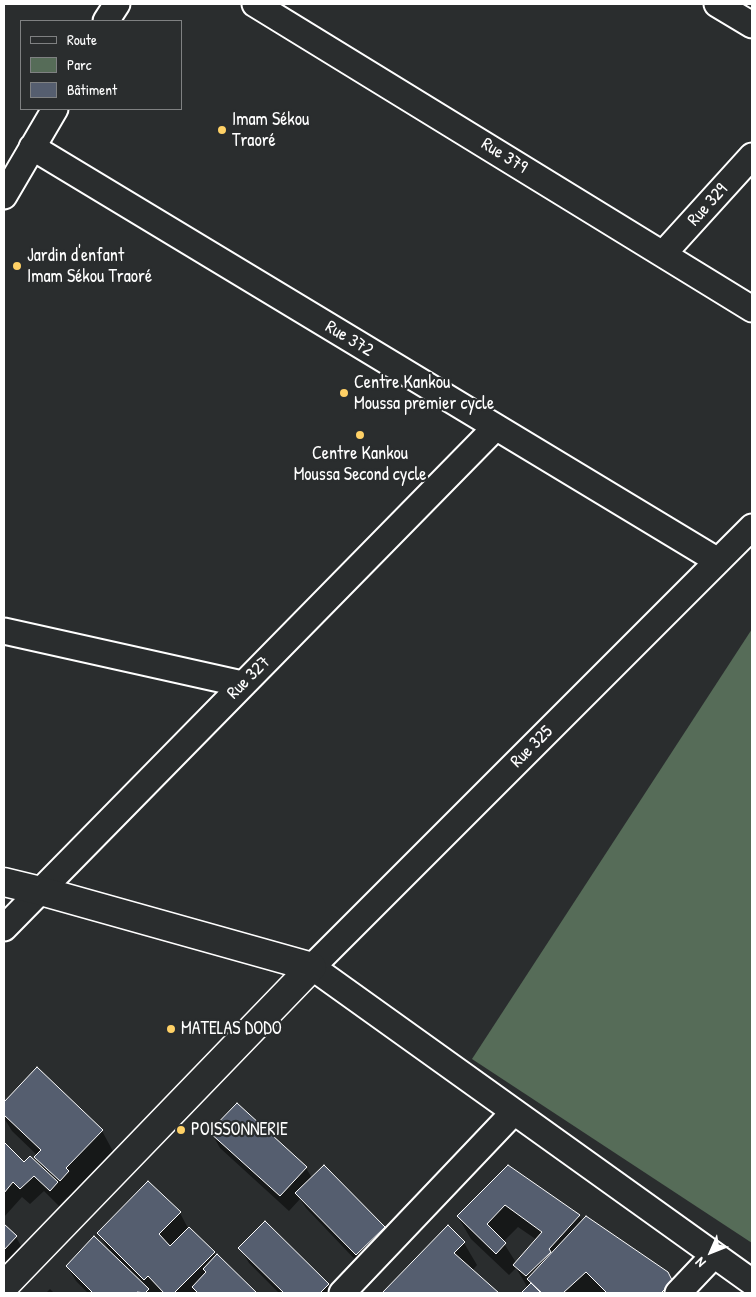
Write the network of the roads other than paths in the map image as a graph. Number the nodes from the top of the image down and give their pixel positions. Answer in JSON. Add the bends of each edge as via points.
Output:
{"nodes":[{"id":1,"x":117,"y":4,"type":"edge"},
{"id":2,"x":255,"y":4,"type":"edge"},
{"id":3,"x":717,"y":4,"type":"edge"},
{"id":4,"x":107,"y":20,"type":"edge"},
{"id":5,"x":752,"y":26,"type":"edge"},
{"id":6,"x":54,"y":110,"type":"edge"},
{"id":7,"x":32,"y":148,"type":"junction"},
{"id":8,"x":752,"y":156,"type":"edge"},
{"id":9,"x":4,"y":196,"type":"edge"},
{"id":10,"x":663,"y":254,"type":"junction"},
{"id":11,"x":752,"y":309,"type":"edge"},
{"id":12,"x":495,"y":428,"type":"junction"},
{"id":13,"x":752,"y":527,"type":"edge"},
{"id":14,"x":718,"y":561,"type":"junction"},
{"id":15,"x":4,"y":631,"type":"edge"},
{"id":16,"x":242,"y":684,"type":"junction"},
{"id":17,"x":4,"y":882,"type":"edge"},
{"id":18,"x":41,"y":891,"type":"junction"},
{"id":19,"x":4,"y":928,"type":"edge"},
{"id":20,"x":312,"y":967,"type":"junction"},
{"id":21,"x":514,"y":1112,"type":"junction"},
{"id":22,"x":714,"y":1254,"type":"junction"},
{"id":23,"x":752,"y":1282,"type":"edge"},
{"id":24,"x":4,"y":1286,"type":"edge"},
{"id":25,"x":342,"y":1293,"type":"edge"},
{"id":26,"x":678,"y":1293,"type":"edge"}],
"edges":[{"from":1,"to":4,"type":"street"},
{"from":2,"to":10,"type":"street","name":"Rue 379"},
{"from":3,"to":5,"type":"street"},
{"from":6,"to":7,"type":"street"},
{"from":7,"to":9,"type":"street"},
{"from":7,"to":12,"type":"street","name":"Rue 372"},
{"from":8,"to":10,"type":"street","name":"Rue 329"},
{"from":10,"to":11,"type":"street","name":"Rue 379"},
{"from":12,"to":14,"type":"street","name":"Rue 372"},
{"from":12,"to":16,"type":"street","name":"Rue 327"},
{"from":13,"to":14,"type":"street","name":"Rue 325"},
{"from":14,"to":20,"type":"street","name":"Rue 325"},
{"from":15,"to":16,"type":"street"},
{"from":16,"to":18,"type":"street","name":"Rue 327"},
{"from":17,"to":18,"type":"main road"},
{"from":18,"to":19,"type":"street","name":"Rue 327"},
{"from":18,"to":20,"type":"main road"},
{"from":20,"to":21,"type":"street"},
{"from":20,"to":24,"type":"main road"},
{"from":21,"to":22,"type":"street"},
{"from":21,"to":25,"type":"street"},
{"from":22,"to":23,"type":"street"},
{"from":22,"to":26,"type":"street"}]}
